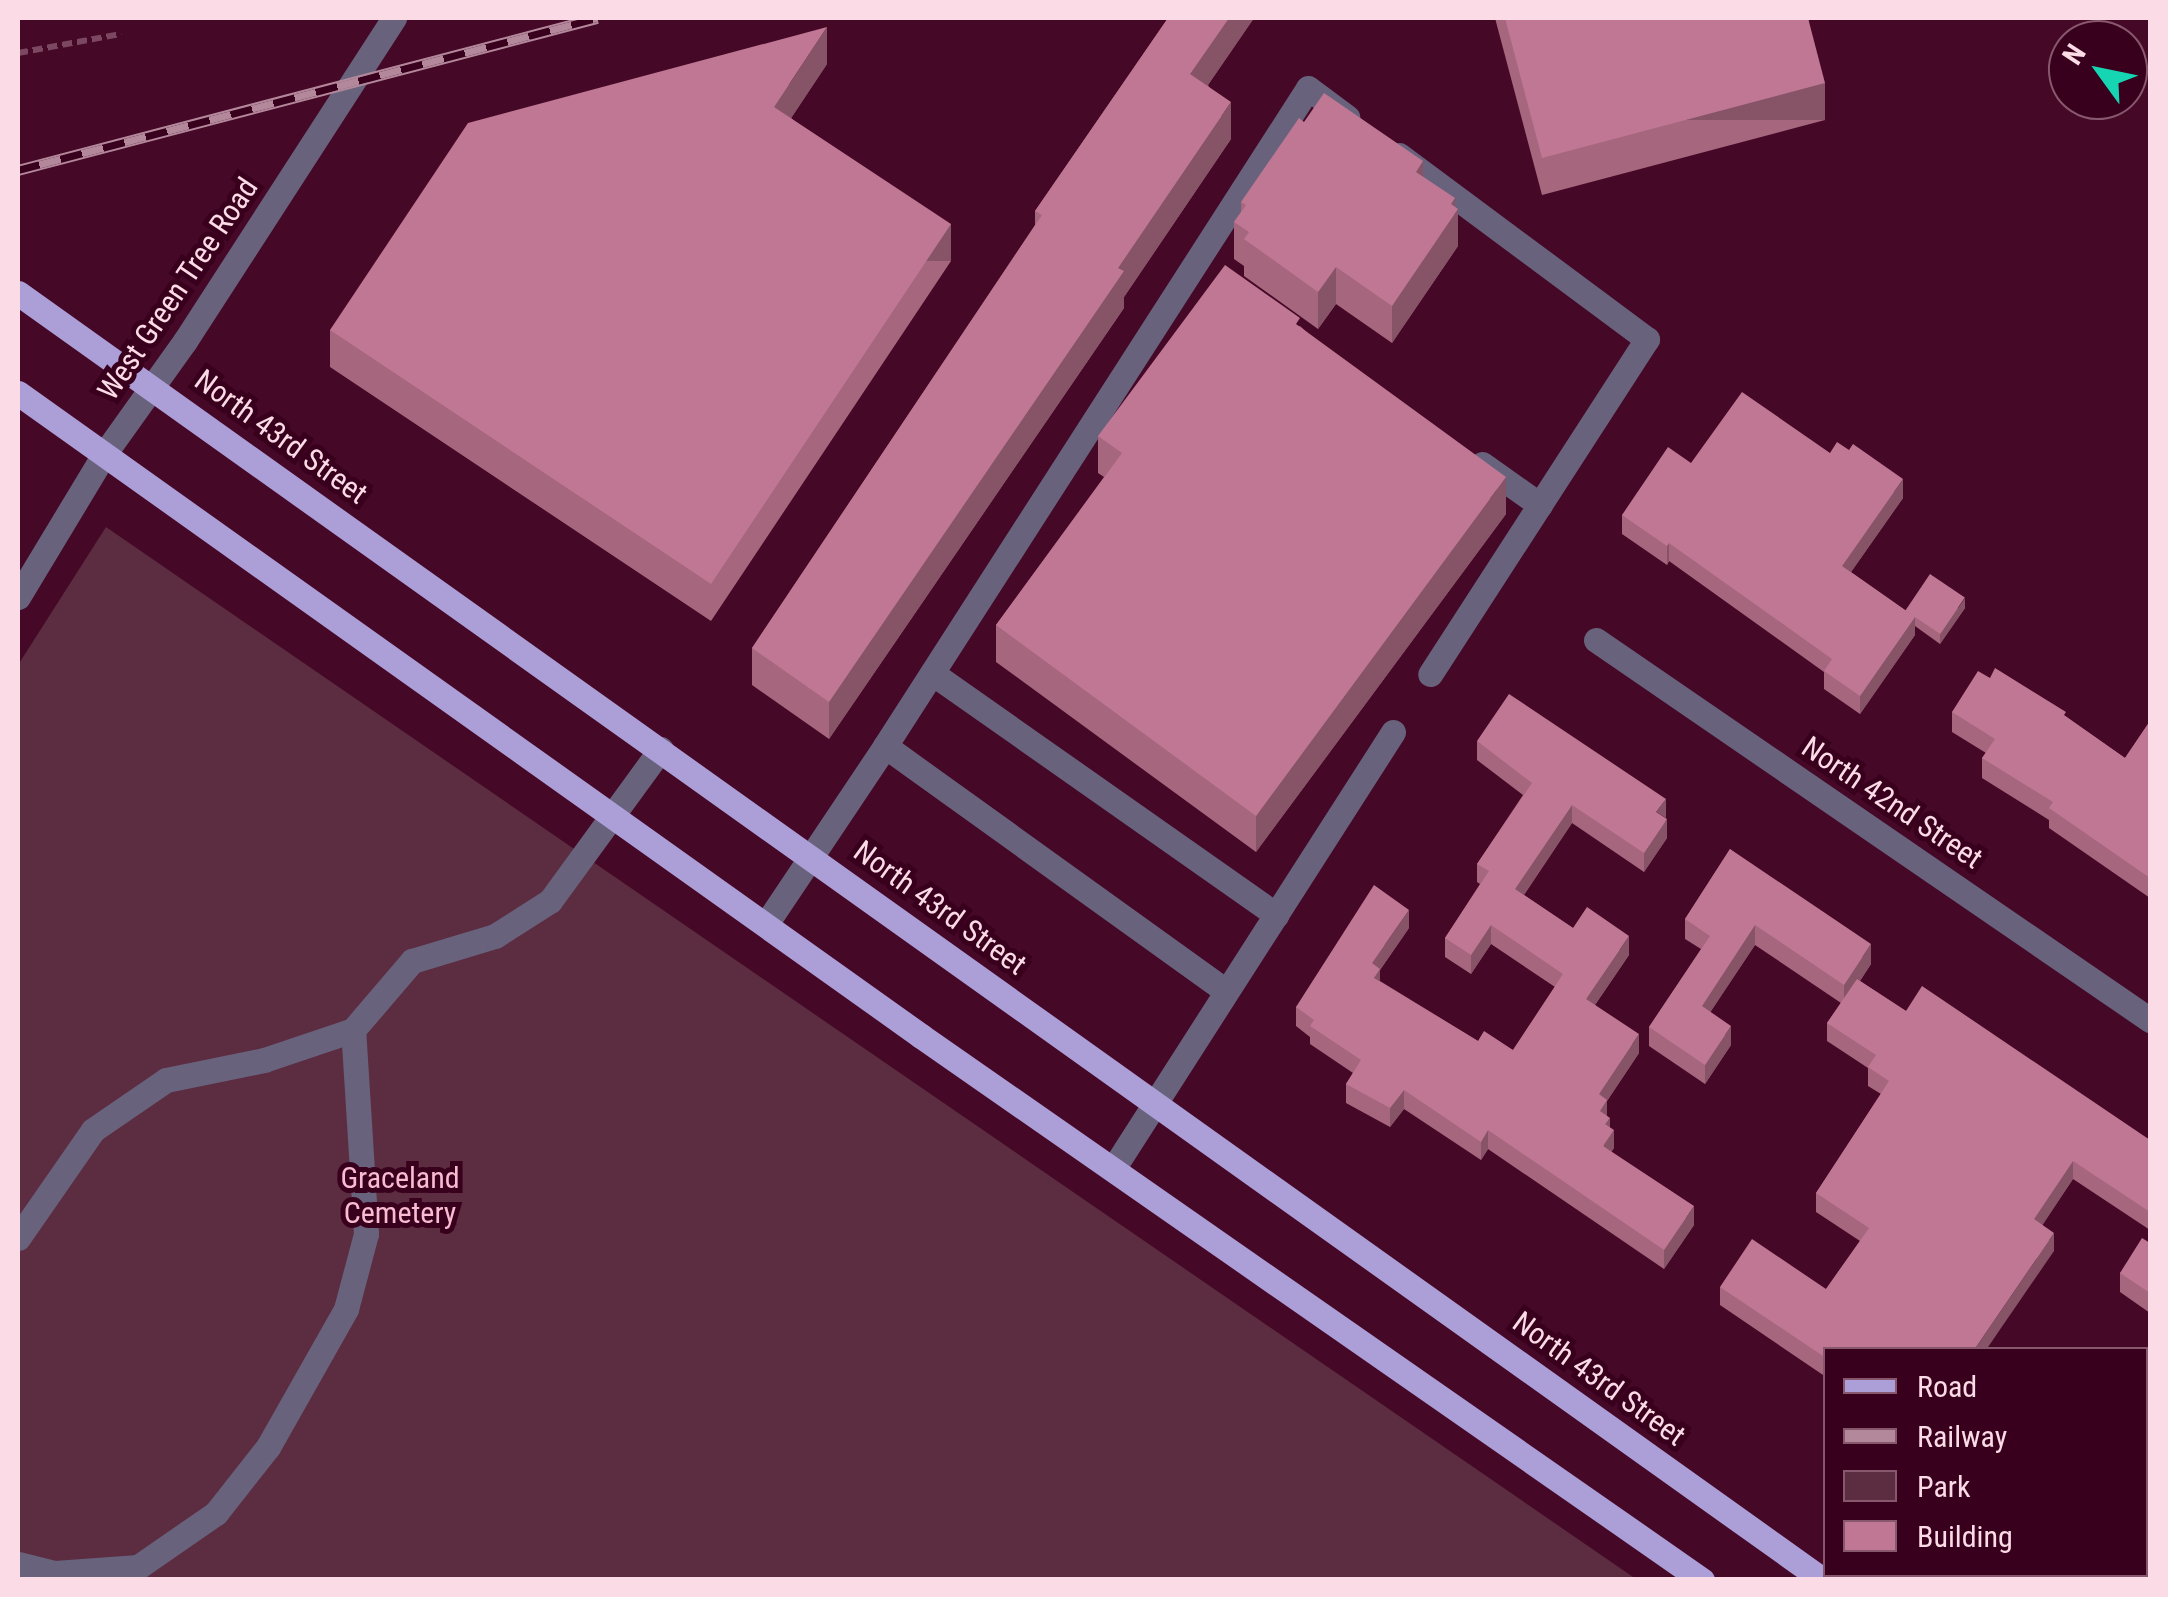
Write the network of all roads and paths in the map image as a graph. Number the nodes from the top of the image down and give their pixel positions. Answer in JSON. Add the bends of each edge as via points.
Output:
{"nodes":[{"id":1,"x":394,"y":18,"type":"edge"},
{"id":2,"x":120,"y":34,"type":"dead end"},
{"id":3,"x":18,"y":53,"type":"edge"},
{"id":4,"x":18,"y":293,"type":"edge"},
{"id":5,"x":154,"y":386,"type":"junction"},
{"id":6,"x":18,"y":394,"type":"edge"},
{"id":7,"x":1462,"y":450,"type":"edge"},
{"id":8,"x":105,"y":453,"type":"junction"},
{"id":9,"x":1540,"y":505,"type":"junction"},
{"id":10,"x":18,"y":597,"type":"edge"},
{"id":11,"x":1596,"y":640,"type":"dead end"},
{"id":12,"x":932,"y":673,"type":"junction"},
{"id":13,"x":1430,"y":674,"type":"dead end"},
{"id":14,"x":1393,"y":732,"type":"dead end"},
{"id":15,"x":885,"y":746,"type":"junction"},
{"id":16,"x":661,"y":749,"type":"junction"},
{"id":17,"x":612,"y":814,"type":"junction"},
{"id":18,"x":813,"y":858,"type":"junction"},
{"id":19,"x":1276,"y":915,"type":"junction"},
{"id":20,"x":766,"y":924,"type":"junction"},
{"id":21,"x":1226,"y":991,"type":"junction"},
{"id":22,"x":2150,"y":1020,"type":"edge"},
{"id":23,"x":353,"y":1030,"type":"junction"},
{"id":24,"x":1156,"y":1102,"type":"junction"},
{"id":25,"x":1113,"y":1169,"type":"junction"},
{"id":26,"x":18,"y":1238,"type":"edge"},
{"id":27,"x":18,"y":1564,"type":"edge"},
{"id":28,"x":1702,"y":1580,"type":"edge"},
{"id":29,"x":1823,"y":1580,"type":"edge"}],
"edges":[{"from":1,"to":5,"type":"street","name":"West Green Tree Road"},
{"from":2,"to":3,"type":"path"},
{"from":4,"to":5,"type":"main road","name":"North 43rd Street"},
{"from":5,"to":8,"type":"street","name":"West Green Tree Road"},
{"from":5,"to":16,"type":"main road","name":"North 43rd Street"},
{"from":6,"to":8,"type":"main road"},
{"from":7,"to":9,"type":"street"},
{"from":8,"to":10,"type":"street","name":"West Green Tree Road"},
{"from":8,"to":17,"type":"main road"},
{"from":9,"to":12,"type":"street","via":[[1647,339],[1308,88],[1204,267]]},
{"from":9,"to":13,"type":"street"},
{"from":11,"to":22,"type":"street","name":"North 42nd Street"},
{"from":12,"to":15,"type":"street"},
{"from":12,"to":19,"type":"street"},
{"from":14,"to":19,"type":"street"},
{"from":15,"to":18,"type":"street"},
{"from":15,"to":21,"type":"street"},
{"from":16,"to":17,"type":"street"},
{"from":16,"to":18,"type":"main road","name":"North 43rd Street"},
{"from":17,"to":20,"type":"main road"},
{"from":17,"to":23,"type":"street","via":[[550,901],[495,936],[412,961]]},
{"from":18,"to":20,"type":"street"},
{"from":18,"to":24,"type":"main road","name":"North 43rd Street"},
{"from":19,"to":21,"type":"street"},
{"from":20,"to":25,"type":"main road"},
{"from":21,"to":24,"type":"street"},
{"from":23,"to":26,"type":"street","via":[[264,1060],[166,1080],[94,1130]]},
{"from":23,"to":27,"type":"street","via":[[366,1234],[346,1308],[268,1447],[216,1512],[138,1566],[55,1573]]},
{"from":24,"to":25,"type":"street"},
{"from":24,"to":29,"type":"main road","name":"North 43rd Street"},
{"from":25,"to":28,"type":"main road"}]}
